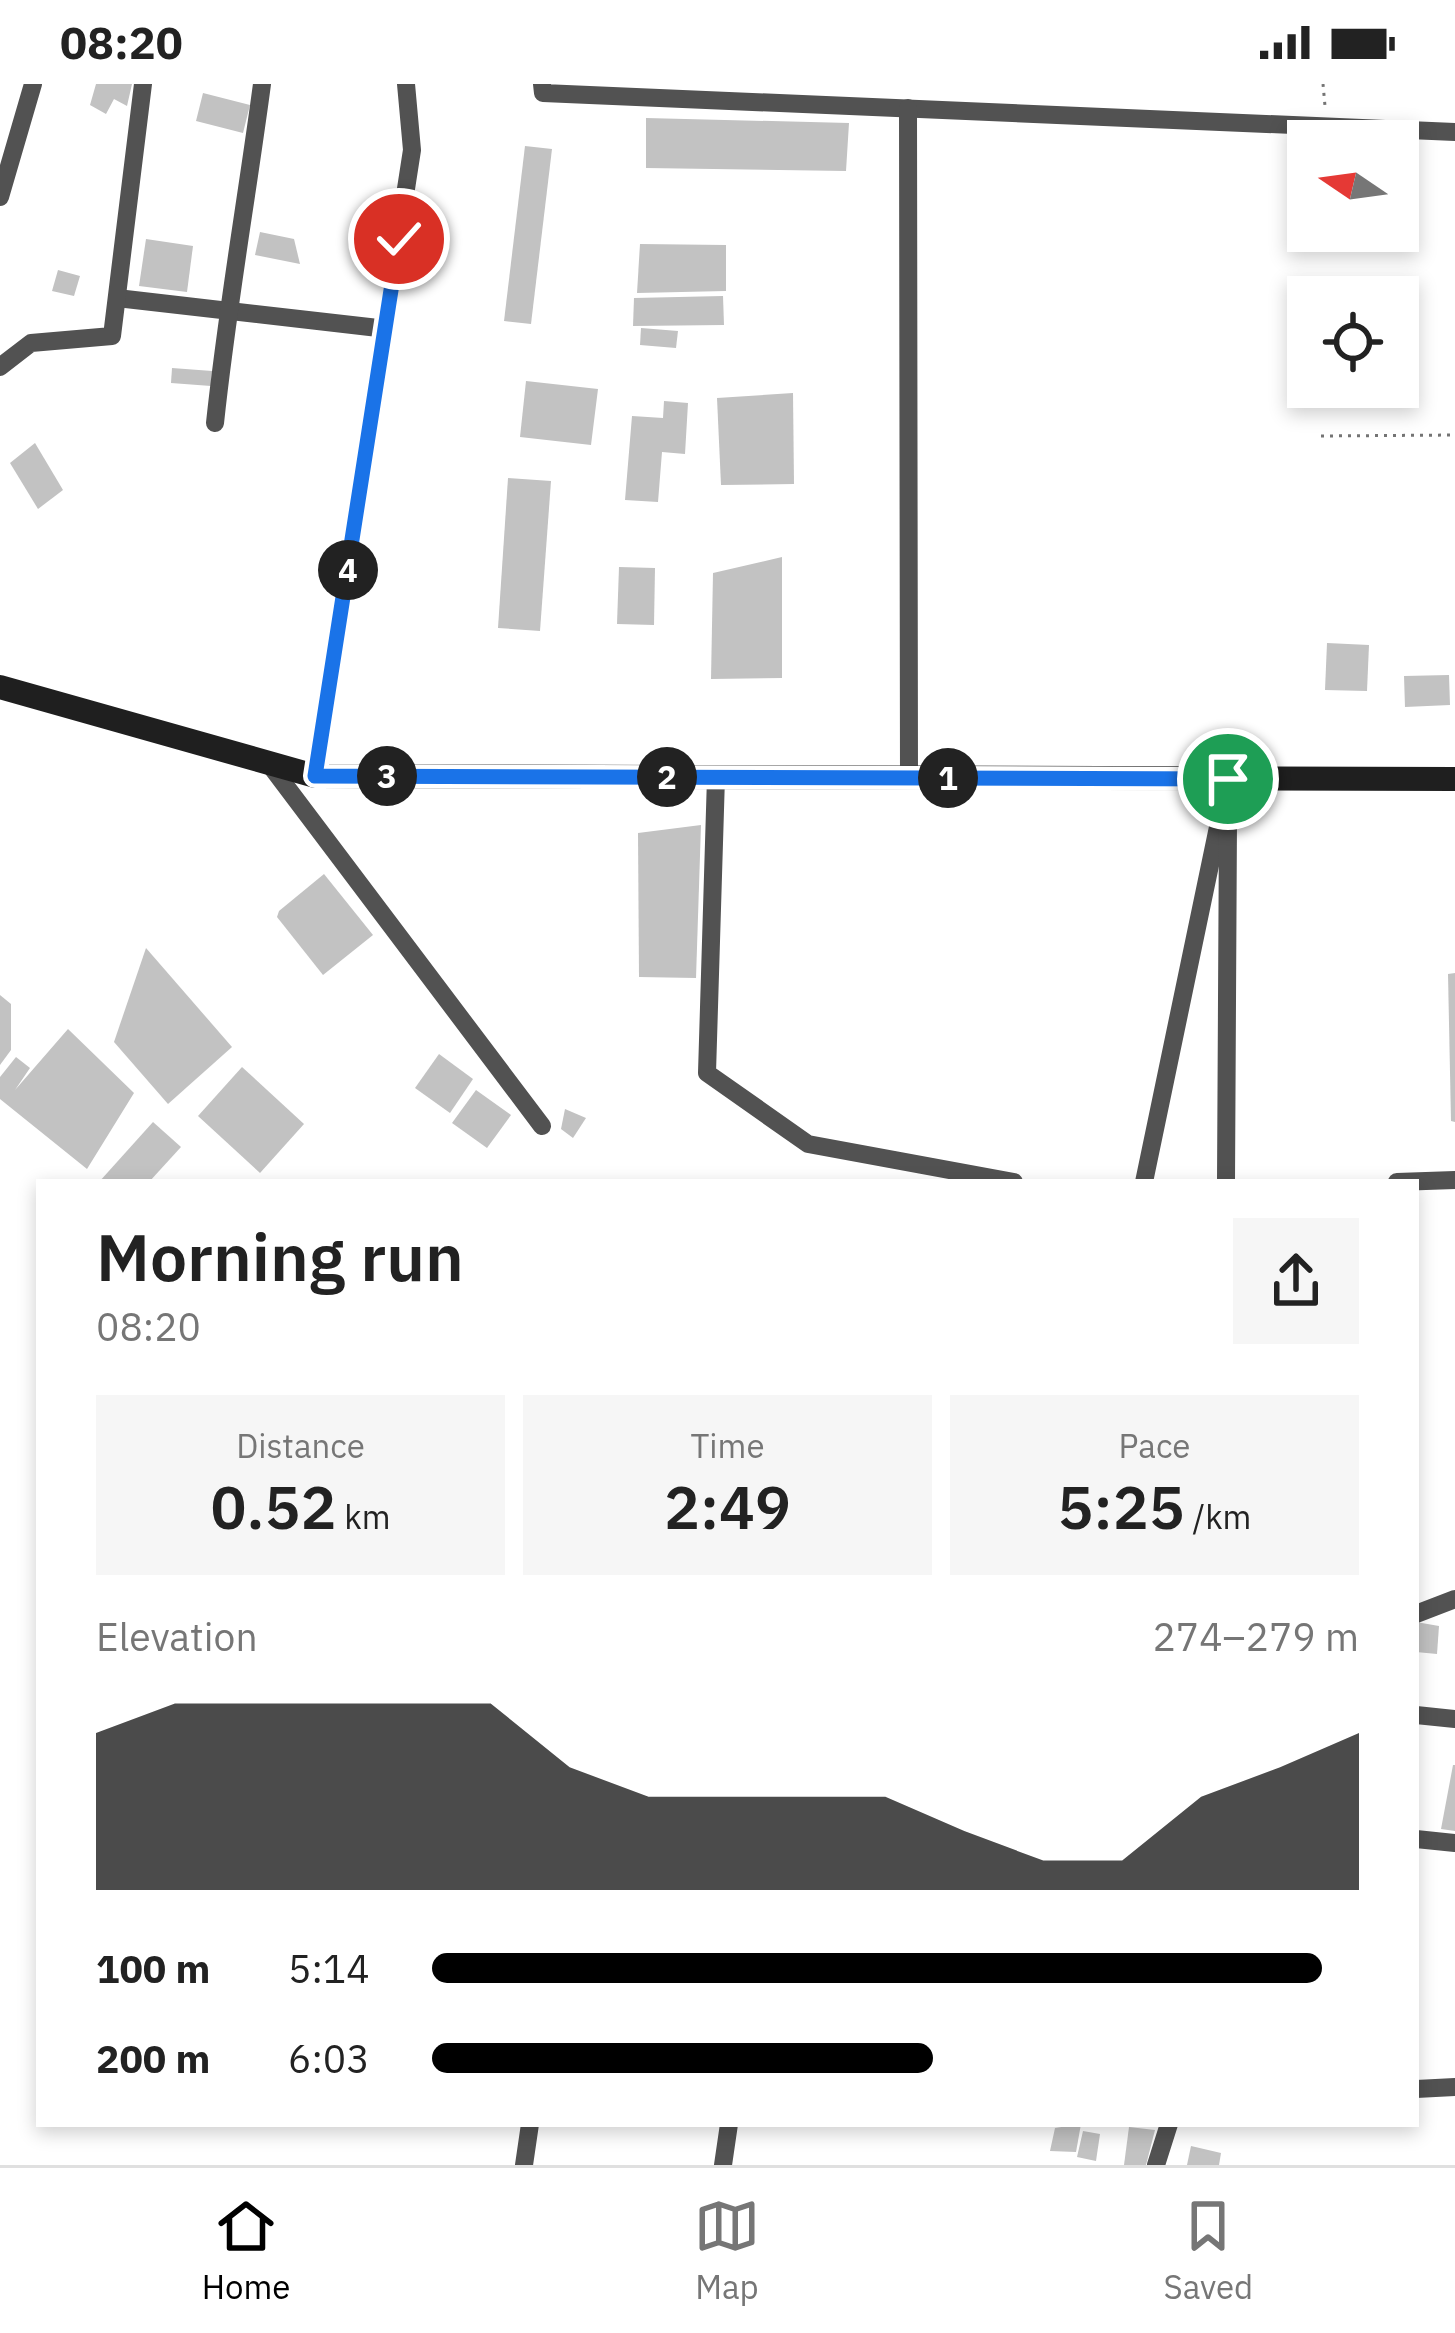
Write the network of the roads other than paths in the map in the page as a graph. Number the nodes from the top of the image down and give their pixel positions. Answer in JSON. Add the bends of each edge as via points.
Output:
{"nodes":[{"id":1,"x":33,"y":84,"type":"edge"},
{"id":2,"x":143,"y":84,"type":"edge"},
{"id":3,"x":262,"y":84,"type":"edge"},
{"id":4,"x":406,"y":84,"type":"edge"},
{"id":5,"x":542,"y":84,"type":"edge"},
{"id":6,"x":908,"y":108,"type":"junction"},
{"id":7,"x":1455,"y":132,"type":"edge"},
{"id":8,"x":0,"y":197,"type":"edge"},
{"id":9,"x":116,"y":298,"type":"junction"},
{"id":10,"x":226,"y":308,"type":"junction"},
{"id":11,"x":387,"y":329,"type":"junction"},
{"id":12,"x":0,"y":367,"type":"edge"},
{"id":13,"x":214,"y":424,"type":"dead end"},
{"id":14,"x":0,"y":687,"type":"edge"},
{"id":15,"x":269,"y":765,"type":"junction"},
{"id":16,"x":315,"y":776,"type":"junction"},
{"id":17,"x":716,"y":777,"type":"junction"},
{"id":18,"x":909,"y":778,"type":"junction"},
{"id":19,"x":1228,"y":779,"type":"junction"},
{"id":20,"x":1455,"y":779,"type":"edge"},
{"id":21,"x":542,"y":1126,"type":"dead end"},
{"id":22,"x":998,"y":1179,"type":"edge"},
{"id":23,"x":1145,"y":1179,"type":"edge"},
{"id":24,"x":1226,"y":1179,"type":"edge"},
{"id":25,"x":1455,"y":1180,"type":"edge"},
{"id":26,"x":1419,"y":1181,"type":"edge"},
{"id":27,"x":1455,"y":1599,"type":"edge"},
{"id":28,"x":1419,"y":1614,"type":"edge"},
{"id":29,"x":1419,"y":1715,"type":"edge"},
{"id":30,"x":1455,"y":1719,"type":"edge"},
{"id":31,"x":1419,"y":1839,"type":"edge"},
{"id":32,"x":1455,"y":1844,"type":"edge"},
{"id":33,"x":1455,"y":2087,"type":"edge"},
{"id":34,"x":1419,"y":2089,"type":"edge"},
{"id":35,"x":530,"y":2127,"type":"edge"},
{"id":36,"x":729,"y":2127,"type":"edge"},
{"id":37,"x":1168,"y":2127,"type":"edge"},
{"id":38,"x":524,"y":2165,"type":"edge"},
{"id":39,"x":723,"y":2165,"type":"edge"},
{"id":40,"x":1156,"y":2165,"type":"edge"}],
"edges":[{"from":1,"to":8,"type":"street"},
{"from":2,"to":9,"type":"street"},
{"from":3,"to":10,"type":"street"},
{"from":4,"to":11,"type":"street","via":[[412,150]]},
{"from":5,"to":6,"type":"street","via":[[543,93]]},
{"from":6,"to":7,"type":"street"},
{"from":6,"to":18,"type":"street"},
{"from":9,"to":10,"type":"street"},
{"from":9,"to":12,"type":"street","via":[[112,336],[31,343]]},
{"from":10,"to":11,"type":"street"},
{"from":10,"to":13,"type":"street"},
{"from":11,"to":16,"type":"street"},
{"from":14,"to":15,"type":"main road"},
{"from":15,"to":16,"type":"main road"},
{"from":15,"to":21,"type":"street"},
{"from":16,"to":17,"type":"main road"},
{"from":17,"to":18,"type":"main road"},
{"from":17,"to":22,"type":"street","via":[[707,1073],[808,1144]]},
{"from":18,"to":19,"type":"main road"},
{"from":19,"to":20,"type":"main road"},
{"from":19,"to":23,"type":"street"},
{"from":19,"to":24,"type":"street"},
{"from":25,"to":26,"type":"street"},
{"from":27,"to":28,"type":"street"},
{"from":29,"to":30,"type":"street"},
{"from":31,"to":32,"type":"street"},
{"from":33,"to":34,"type":"street"},
{"from":35,"to":38,"type":"street"},
{"from":36,"to":39,"type":"street"},
{"from":37,"to":40,"type":"street"}]}
